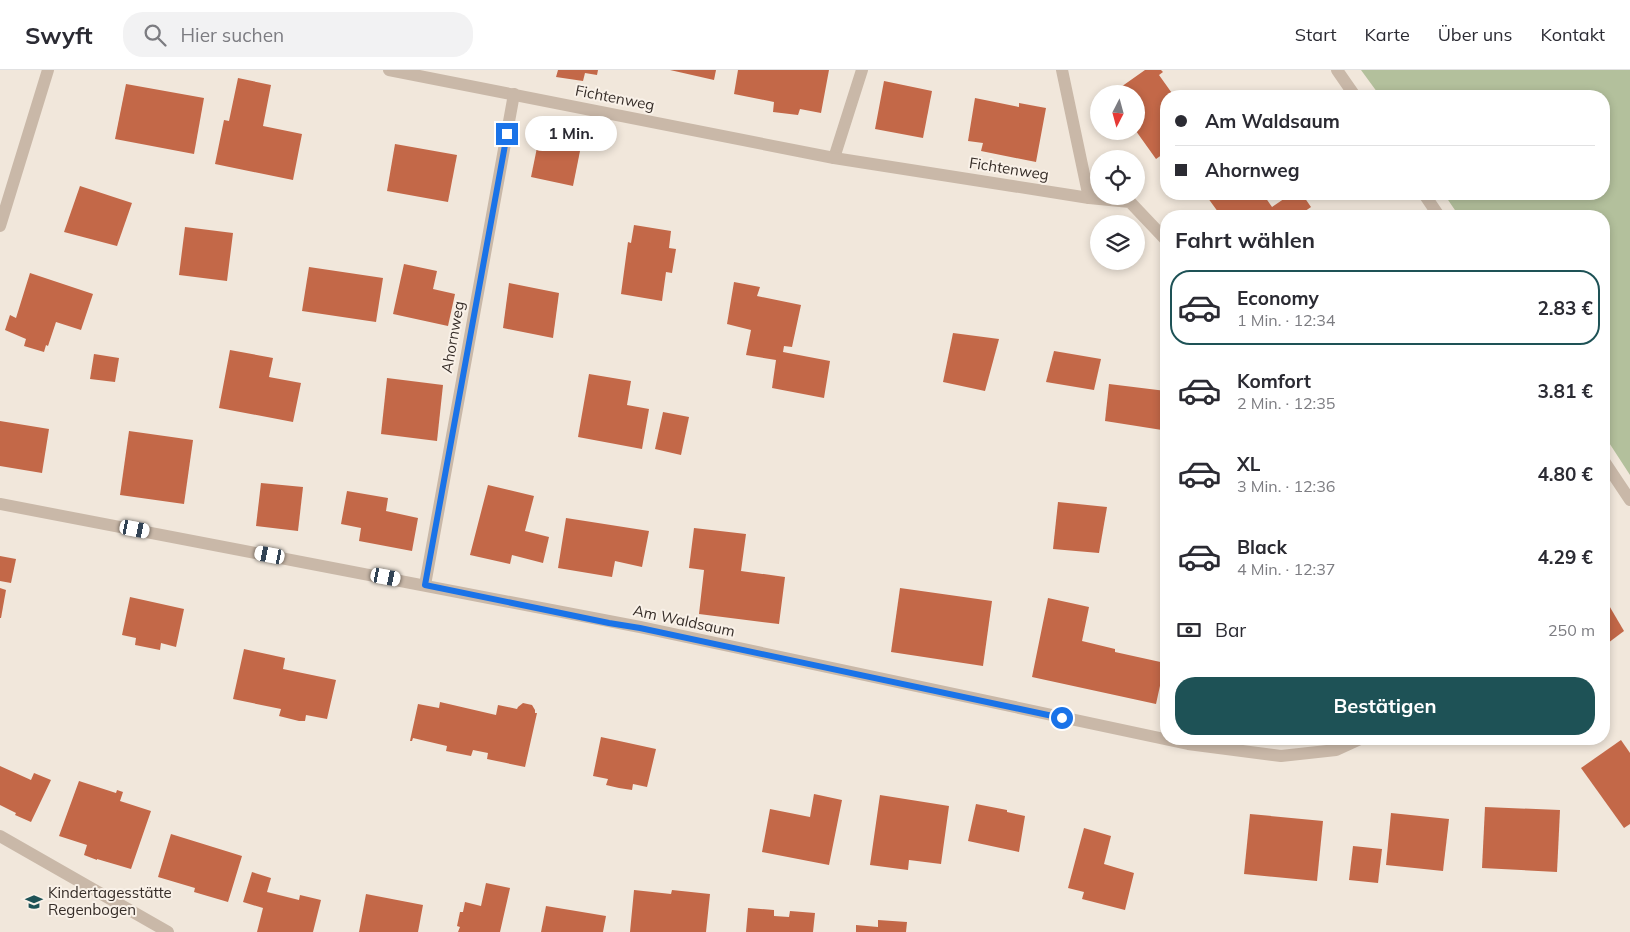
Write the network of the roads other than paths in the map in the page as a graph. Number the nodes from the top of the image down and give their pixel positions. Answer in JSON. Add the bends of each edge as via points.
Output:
{"nodes":[{"id":1,"x":48,"y":70,"type":"edge"},
{"id":2,"x":389,"y":70,"type":"edge"},
{"id":3,"x":862,"y":70,"type":"edge"},
{"id":4,"x":1062,"y":70,"type":"edge"},
{"id":5,"x":1337,"y":70,"type":"edge"},
{"id":6,"x":1351,"y":90,"type":"edge"},
{"id":7,"x":514,"y":94,"type":"junction"},
{"id":8,"x":834,"y":158,"type":"junction"},
{"id":9,"x":1089,"y":198,"type":"junction"},
{"id":10,"x":0,"y":226,"type":"edge"},
{"id":11,"x":1160,"y":234,"type":"edge"},
{"id":12,"x":1610,"y":470,"type":"edge"},
{"id":13,"x":1630,"y":500,"type":"edge"},
{"id":14,"x":0,"y":504,"type":"edge"},
{"id":15,"x":425,"y":585,"type":"junction"},
{"id":16,"x":1160,"y":738,"type":"edge"},
{"id":17,"x":1196,"y":745,"type":"edge"},
{"id":18,"x":1347,"y":745,"type":"edge"},
{"id":19,"x":0,"y":836,"type":"edge"},
{"id":20,"x":168,"y":932,"type":"edge"}],
"edges":[{"from":1,"to":10,"type":"street"},
{"from":2,"to":7,"type":"street","name":"Fichtenweg"},
{"from":3,"to":8,"type":"street"},
{"from":4,"to":9,"type":"street"},
{"from":5,"to":6,"type":"street"},
{"from":7,"to":8,"type":"street","name":"Fichtenweg"},
{"from":7,"to":15,"type":"street","name":"Ahornweg"},
{"from":8,"to":9,"type":"street","name":"Fichtenweg"},
{"from":9,"to":11,"type":"street","name":"Fichtenweg","via":[[1130,202]]},
{"from":12,"to":13,"type":"street"},
{"from":14,"to":15,"type":"street","name":"Am Waldsaum"},
{"from":15,"to":16,"type":"street","name":"Am Waldsaum"},
{"from":17,"to":18,"type":"street","name":"Am Waldsaum","via":[[1280,756],[1336,750]]},
{"from":19,"to":20,"type":"street"}]}
